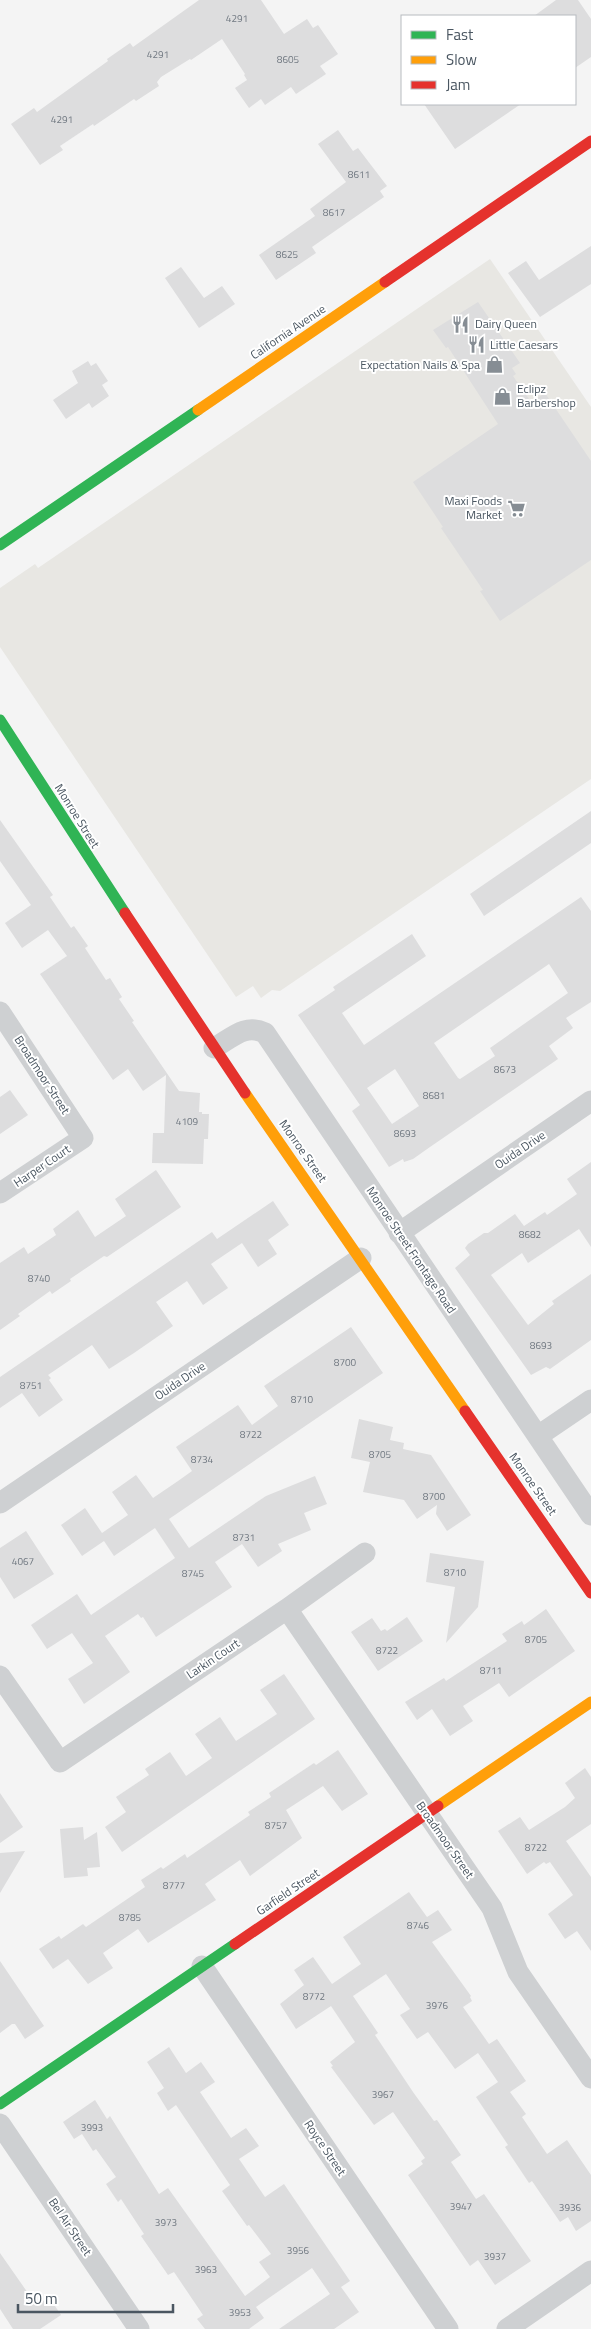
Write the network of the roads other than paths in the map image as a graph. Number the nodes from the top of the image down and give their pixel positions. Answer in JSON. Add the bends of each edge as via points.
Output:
{"nodes":[{"id":1,"x":591,"y":141,"type":"edge"},
{"id":2,"x":0,"y":544,"type":"edge"},
{"id":3,"x":0,"y":720,"type":"edge"},
{"id":4,"x":0,"y":1012,"type":"edge"},
{"id":5,"x":214,"y":1048,"type":"junction"},
{"id":6,"x":591,"y":1101,"type":"edge"},
{"id":7,"x":83,"y":1138,"type":"joint"},
{"id":8,"x":0,"y":1193,"type":"edge"},
{"id":9,"x":399,"y":1233,"type":"junction"},
{"id":10,"x":361,"y":1258,"type":"junction"},
{"id":11,"x":591,"y":1400,"type":"edge"},
{"id":12,"x":538,"y":1436,"type":"junction"},
{"id":13,"x":0,"y":1503,"type":"edge"},
{"id":14,"x":591,"y":1515,"type":"edge"},
{"id":15,"x":365,"y":1553,"type":"dead end"},
{"id":16,"x":591,"y":1593,"type":"edge"},
{"id":17,"x":287,"y":1609,"type":"junction"},
{"id":18,"x":0,"y":1676,"type":"edge"},
{"id":19,"x":591,"y":1702,"type":"edge"},
{"id":20,"x":427,"y":1814,"type":"junction"},
{"id":21,"x":202,"y":1966,"type":"junction"},
{"id":22,"x":591,"y":2078,"type":"edge"},
{"id":23,"x":0,"y":2104,"type":"edge"},
{"id":24,"x":0,"y":2124,"type":"edge"},
{"id":25,"x":591,"y":2271,"type":"edge"},
{"id":26,"x":140,"y":2329,"type":"edge"},
{"id":27,"x":448,"y":2329,"type":"edge"},
{"id":28,"x":507,"y":2329,"type":"edge"}],
"edges":[{"from":1,"to":2,"type":"main road","name":"California Avenue"},
{"from":3,"to":5,"type":"main road","name":"Monroe Street"},
{"from":4,"to":7,"type":"street","name":"Broadmoor Street"},
{"from":5,"to":9,"type":"street","name":"Monroe Street Frontage Road","via":[[247,1028],[265,1033]]},
{"from":5,"to":10,"type":"main road","name":"Monroe Street"},
{"from":6,"to":9,"type":"street","name":"Ouida Drive"},
{"from":7,"to":8,"type":"street","name":"Harper Court"},
{"from":9,"to":12,"type":"street","name":"Monroe Street Frontage Road"},
{"from":10,"to":13,"type":"street","name":"Ouida Drive"},
{"from":10,"to":16,"type":"main road","name":"Monroe Street"},
{"from":11,"to":12,"type":"street"},
{"from":12,"to":14,"type":"street","name":"Monroe Street Frontage Road"},
{"from":15,"to":17,"type":"street","name":"Larkin Court"},
{"from":17,"to":18,"type":"street","name":"Larkin Court","via":[[60,1762]]},
{"from":17,"to":20,"type":"street","name":"Broadmoor Street"},
{"from":19,"to":20,"type":"main road","name":"Garfield Street"},
{"from":20,"to":21,"type":"main road","name":"Garfield Street"},
{"from":20,"to":22,"type":"street","name":"Broadmoor Street","via":[[492,1908],[518,1972]]},
{"from":21,"to":23,"type":"main road","name":"Garfield Street"},
{"from":21,"to":27,"type":"street","name":"Royce Street"},
{"from":24,"to":26,"type":"street","name":"Bel Air Street"},
{"from":25,"to":28,"type":"street"}]}
